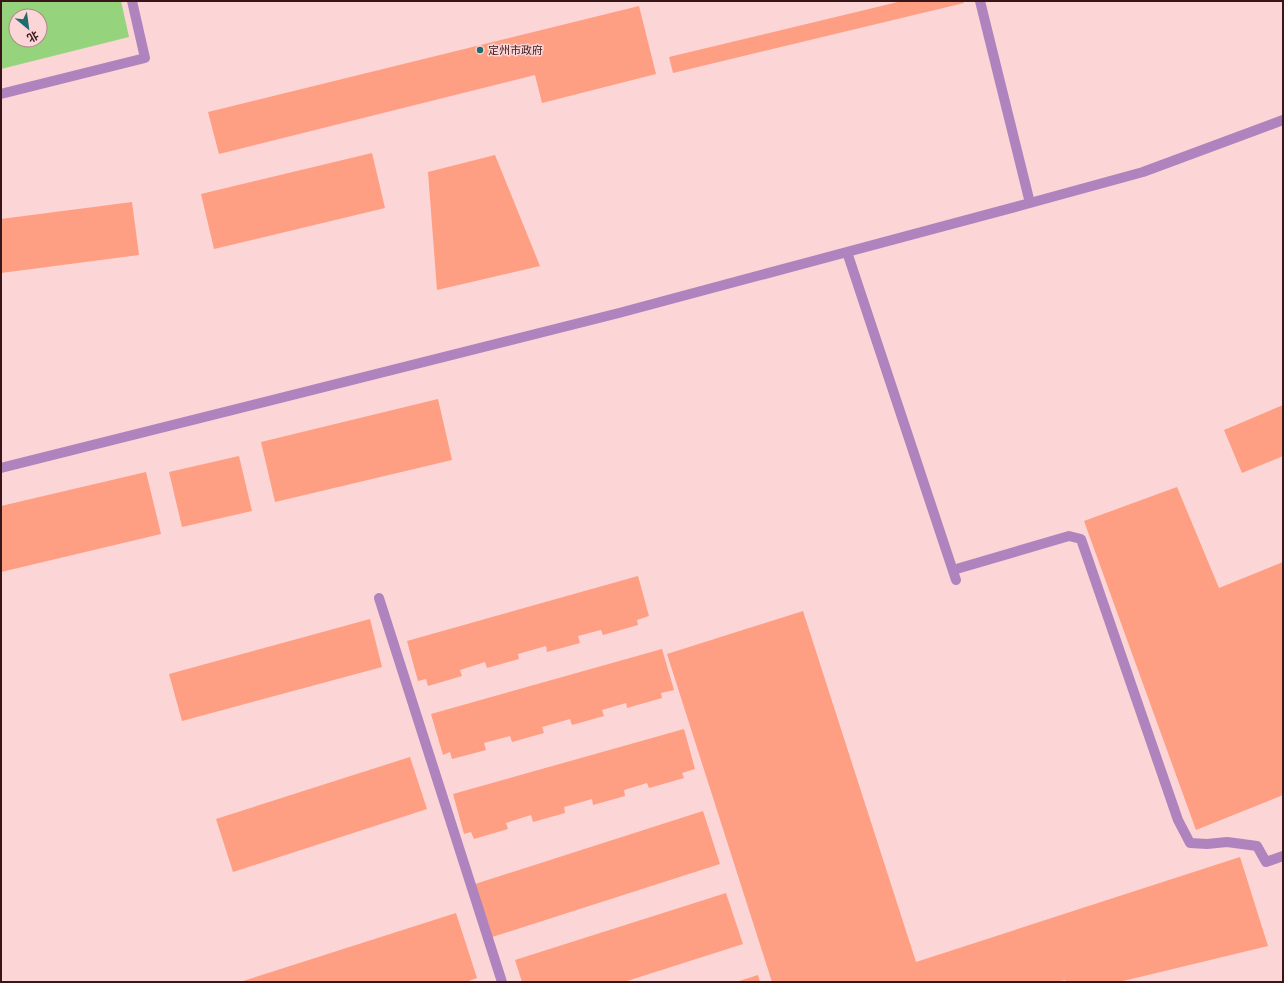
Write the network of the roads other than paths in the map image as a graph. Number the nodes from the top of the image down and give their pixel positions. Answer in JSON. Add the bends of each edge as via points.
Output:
{"nodes":[{"id":1,"x":132,"y":1,"type":"edge"},
{"id":2,"x":980,"y":1,"type":"edge"},
{"id":3,"x":1,"y":94,"type":"edge"},
{"id":4,"x":1283,"y":120,"type":"edge"},
{"id":5,"x":1030,"y":203,"type":"junction"},
{"id":6,"x":847,"y":252,"type":"junction"},
{"id":7,"x":1,"y":468,"type":"edge"},
{"id":8,"x":953,"y":570,"type":"junction"},
{"id":9,"x":956,"y":580,"type":"dead end"},
{"id":10,"x":379,"y":598,"type":"dead end"},
{"id":11,"x":1283,"y":856,"type":"edge"},
{"id":12,"x":502,"y":982,"type":"edge"}],
"edges":[{"from":1,"to":3,"type":"street","via":[[145,58]]},
{"from":2,"to":5,"type":"street"},
{"from":4,"to":5,"type":"street","via":[[1143,172]]},
{"from":5,"to":6,"type":"street"},
{"from":6,"to":7,"type":"street","via":[[619,313]]},
{"from":6,"to":8,"type":"street"},
{"from":8,"to":9,"type":"street"},
{"from":8,"to":11,"type":"street","via":[[1069,536],[1081,539],[1178,820],[1190,843],[1227,842],[1257,846],[1266,862]]},
{"from":10,"to":12,"type":"street"}]}
